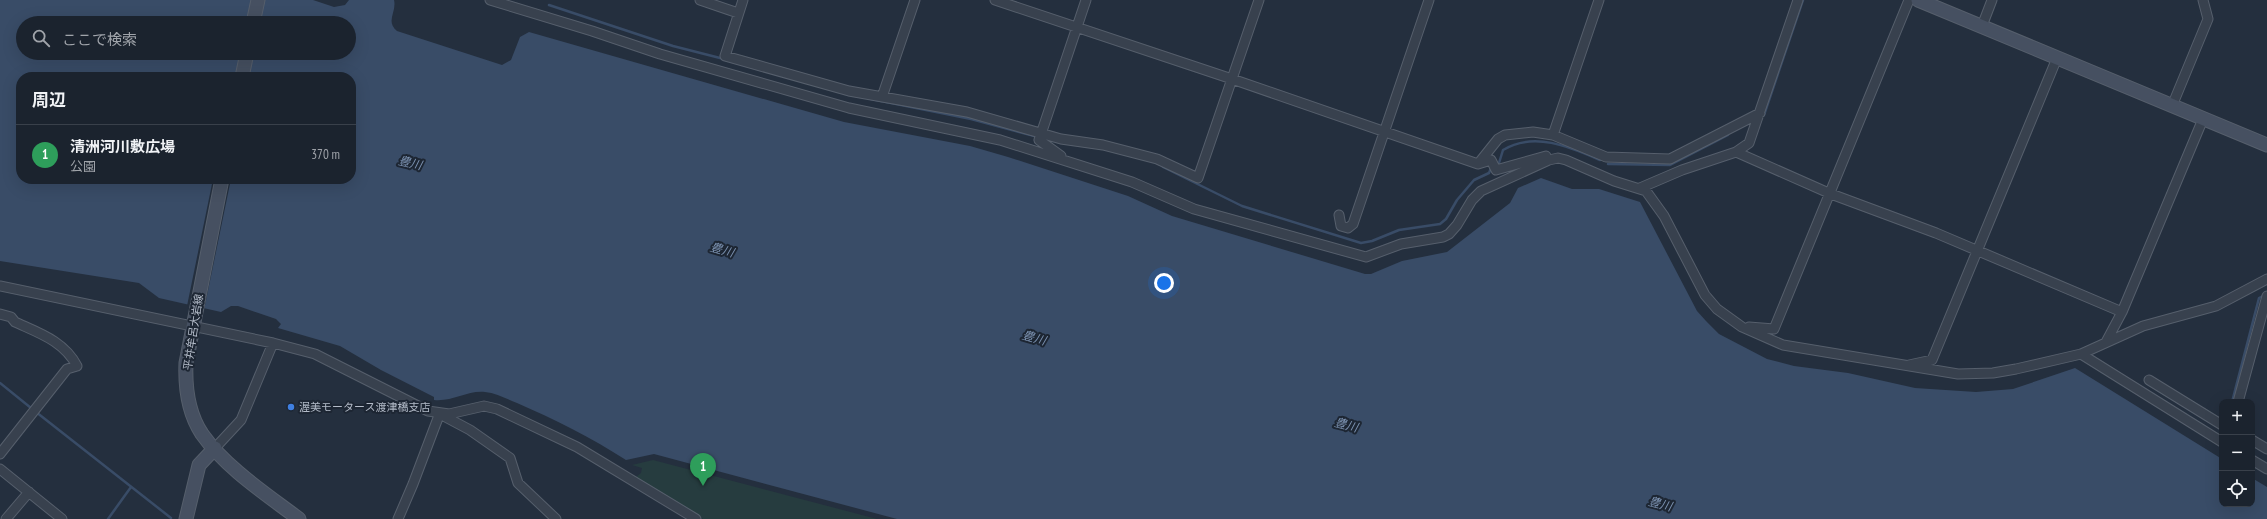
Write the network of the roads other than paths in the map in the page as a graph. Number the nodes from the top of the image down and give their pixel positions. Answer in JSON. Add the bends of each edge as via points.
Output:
{"nodes":[{"id":1,"x":258,"y":0,"type":"edge"},
{"id":2,"x":490,"y":0,"type":"edge"},
{"id":3,"x":700,"y":0,"type":"edge"},
{"id":4,"x":743,"y":0,"type":"edge"},
{"id":5,"x":915,"y":0,"type":"edge"},
{"id":6,"x":995,"y":0,"type":"edge"},
{"id":7,"x":1086,"y":0,"type":"edge"},
{"id":8,"x":1258,"y":0,"type":"edge"},
{"id":9,"x":1429,"y":0,"type":"edge"},
{"id":10,"x":1599,"y":0,"type":"edge"},
{"id":11,"x":1798,"y":0,"type":"edge"},
{"id":12,"x":1909,"y":0,"type":"edge"},
{"id":13,"x":1918,"y":0,"type":"edge"},
{"id":14,"x":1992,"y":0,"type":"edge"},
{"id":15,"x":2203,"y":0,"type":"edge"},
{"id":16,"x":738,"y":13,"type":"junction"},
{"id":17,"x":255,"y":16,"type":"edge"},
{"id":18,"x":1982,"y":26,"type":"junction"},
{"id":19,"x":1077,"y":27,"type":"junction"},
{"id":20,"x":2057,"y":58,"type":"junction"},
{"id":21,"x":246,"y":60,"type":"edge"},
{"id":22,"x":243,"y":72,"type":"edge"},
{"id":23,"x":1232,"y":79,"type":"junction"},
{"id":24,"x":882,"y":97,"type":"junction"},
{"id":25,"x":2172,"y":106,"type":"junction"},
{"id":26,"x":1760,"y":112,"type":"junction"},
{"id":27,"x":2203,"y":119,"type":"junction"},
{"id":28,"x":1384,"y":132,"type":"junction"},
{"id":29,"x":1553,"y":135,"type":"junction"},
{"id":30,"x":1040,"y":136,"type":"junction"},
{"id":31,"x":2267,"y":145,"type":"edge"},
{"id":32,"x":1736,"y":152,"type":"junction"},
{"id":33,"x":1558,"y":158,"type":"junction"},
{"id":34,"x":1060,"y":160,"type":"junction"},
{"id":35,"x":1478,"y":164,"type":"junction"},
{"id":36,"x":221,"y":184,"type":"edge"},
{"id":37,"x":1640,"y":188,"type":"junction"},
{"id":38,"x":1831,"y":194,"type":"junction"},
{"id":39,"x":1339,"y":215,"type":"dead end"},
{"id":40,"x":1977,"y":252,"type":"junction"},
{"id":41,"x":2267,"y":278,"type":"edge"},
{"id":42,"x":0,"y":286,"type":"edge"},
{"id":43,"x":2267,"y":298,"type":"edge"},
{"id":44,"x":2122,"y":312,"type":"junction"},
{"id":45,"x":0,"y":314,"type":"edge"},
{"id":46,"x":193,"y":325,"type":"junction"},
{"id":47,"x":1742,"y":327,"type":"junction"},
{"id":48,"x":2262,"y":334,"type":"edge"},
{"id":49,"x":2106,"y":342,"type":"junction"},
{"id":50,"x":273,"y":343,"type":"junction"},
{"id":51,"x":2081,"y":354,"type":"junction"},
{"id":52,"x":1904,"y":367,"type":"junction"},
{"id":53,"x":2149,"y":380,"type":"dead end"},
{"id":54,"x":2239,"y":399,"type":"edge"},
{"id":55,"x":438,"y":413,"type":"junction"},
{"id":56,"x":2219,"y":423,"type":"edge"},
{"id":57,"x":2219,"y":440,"type":"edge"},
{"id":58,"x":2255,"y":442,"type":"edge"},
{"id":59,"x":215,"y":448,"type":"junction"},
{"id":60,"x":2267,"y":449,"type":"edge"},
{"id":61,"x":0,"y":454,"type":"edge"},
{"id":62,"x":2255,"y":462,"type":"edge"},
{"id":63,"x":0,"y":469,"type":"edge"},
{"id":64,"x":2267,"y":469,"type":"edge"},
{"id":65,"x":28,"y":492,"type":"junction"},
{"id":66,"x":551,"y":517,"type":"edge"},
{"id":67,"x":6,"y":519,"type":"edge"},
{"id":68,"x":62,"y":519,"type":"edge"},
{"id":69,"x":186,"y":519,"type":"edge"},
{"id":70,"x":299,"y":519,"type":"edge"},
{"id":71,"x":398,"y":519,"type":"edge"},
{"id":72,"x":696,"y":519,"type":"edge"}],
"edges":[{"from":1,"to":17,"type":"main road"},
{"from":2,"to":34,"type":"street","via":[[660,54],[849,108],[1000,140]]},
{"from":3,"to":16,"type":"street"},
{"from":4,"to":16,"type":"street"},
{"from":5,"to":24,"type":"street"},
{"from":6,"to":19,"type":"street"},
{"from":7,"to":19,"type":"street"},
{"from":8,"to":23,"type":"street"},
{"from":9,"to":28,"type":"street"},
{"from":10,"to":29,"type":"street"},
{"from":11,"to":26,"type":"street"},
{"from":12,"to":38,"type":"street"},
{"from":13,"to":18,"type":"main road"},
{"from":14,"to":18,"type":"street"},
{"from":15,"to":25,"type":"street","via":[[2208,19]]},
{"from":16,"to":24,"type":"street","via":[[725,56],[849,91]]},
{"from":18,"to":20,"type":"main road"},
{"from":19,"to":23,"type":"street"},
{"from":19,"to":30,"type":"street"},
{"from":20,"to":25,"type":"main road"},
{"from":20,"to":40,"type":"street"},
{"from":21,"to":22,"type":"main road"},
{"from":23,"to":28,"type":"street"},
{"from":23,"to":30,"type":"street","via":[[1198,178],[1157,159],[1103,145]]},
{"from":24,"to":30,"type":"street","via":[[967,112]]},
{"from":25,"to":27,"type":"main road"},
{"from":26,"to":29,"type":"street","via":[[1670,159],[1606,158]]},
{"from":26,"to":32,"type":"street","via":[[1749,144]]},
{"from":27,"to":31,"type":"main road"},
{"from":27,"to":44,"type":"street"},
{"from":28,"to":35,"type":"street"},
{"from":28,"to":39,"type":"street","via":[[1353,224],[1348,228],[1341,226]]},
{"from":29,"to":35,"type":"street","via":[[1533,132],[1505,135],[1498,139]]},
{"from":30,"to":34,"type":"street","via":[[1061,156]]},
{"from":32,"to":37,"type":"street","via":[[1682,170]]},
{"from":32,"to":38,"type":"street"},
{"from":33,"to":34,"type":"street","via":[[1481,191],[1449,234],[1401,244],[1366,257],[1194,208],[1132,182]]},
{"from":33,"to":35,"type":"street","via":[[1548,156],[1494,166],[1490,160]]},
{"from":33,"to":37,"type":"street","via":[[1614,181]]},
{"from":36,"to":46,"type":"main road","name":"平井牟呂大岩線"},
{"from":37,"to":47,"type":"street","via":[[1649,194],[1664,216],[1705,294],[1717,309]]},
{"from":38,"to":40,"type":"street","via":[[1936,233]]},
{"from":38,"to":47,"type":"street","via":[[1774,329]]},
{"from":40,"to":44,"type":"street"},
{"from":40,"to":52,"type":"street","via":[[1932,360]]},
{"from":41,"to":49,"type":"street","via":[[2216,306],[2143,326]]},
{"from":42,"to":46,"type":"street"},
{"from":43,"to":48,"type":"street"},
{"from":44,"to":49,"type":"street"},
{"from":45,"to":61,"type":"street","via":[[11,317],[15,322],[59,343],[71,355],[77,366],[67,369]]},
{"from":46,"to":50,"type":"street"},
{"from":46,"to":59,"type":"main road","name":"平井牟呂大岩線","via":[[186,363],[188,395],[202,434]]},
{"from":47,"to":52,"type":"street","via":[[1782,345]]},
{"from":48,"to":54,"type":"street"},
{"from":49,"to":51,"type":"street"},
{"from":50,"to":55,"type":"street","via":[[315,354],[419,407]]},
{"from":50,"to":59,"type":"street","via":[[241,420]]},
{"from":51,"to":52,"type":"street","via":[[2016,369],[1977,374]]},
{"from":51,"to":57,"type":"street"},
{"from":53,"to":56,"type":"street"},
{"from":55,"to":66,"type":"street","via":[[470,430],[510,458],[518,483]]},
{"from":55,"to":71,"type":"street","via":[[414,484]]},
{"from":55,"to":72,"type":"street","via":[[449,414],[484,406],[506,413],[577,447]]},
{"from":58,"to":60,"type":"street"},
{"from":59,"to":69,"type":"main road","via":[[200,464]]},
{"from":59,"to":70,"type":"main road","name":"平井牟呂大岩線","via":[[229,463]]},
{"from":62,"to":64,"type":"street"},
{"from":63,"to":65,"type":"street"},
{"from":65,"to":67,"type":"street"},
{"from":65,"to":68,"type":"street"}]}
